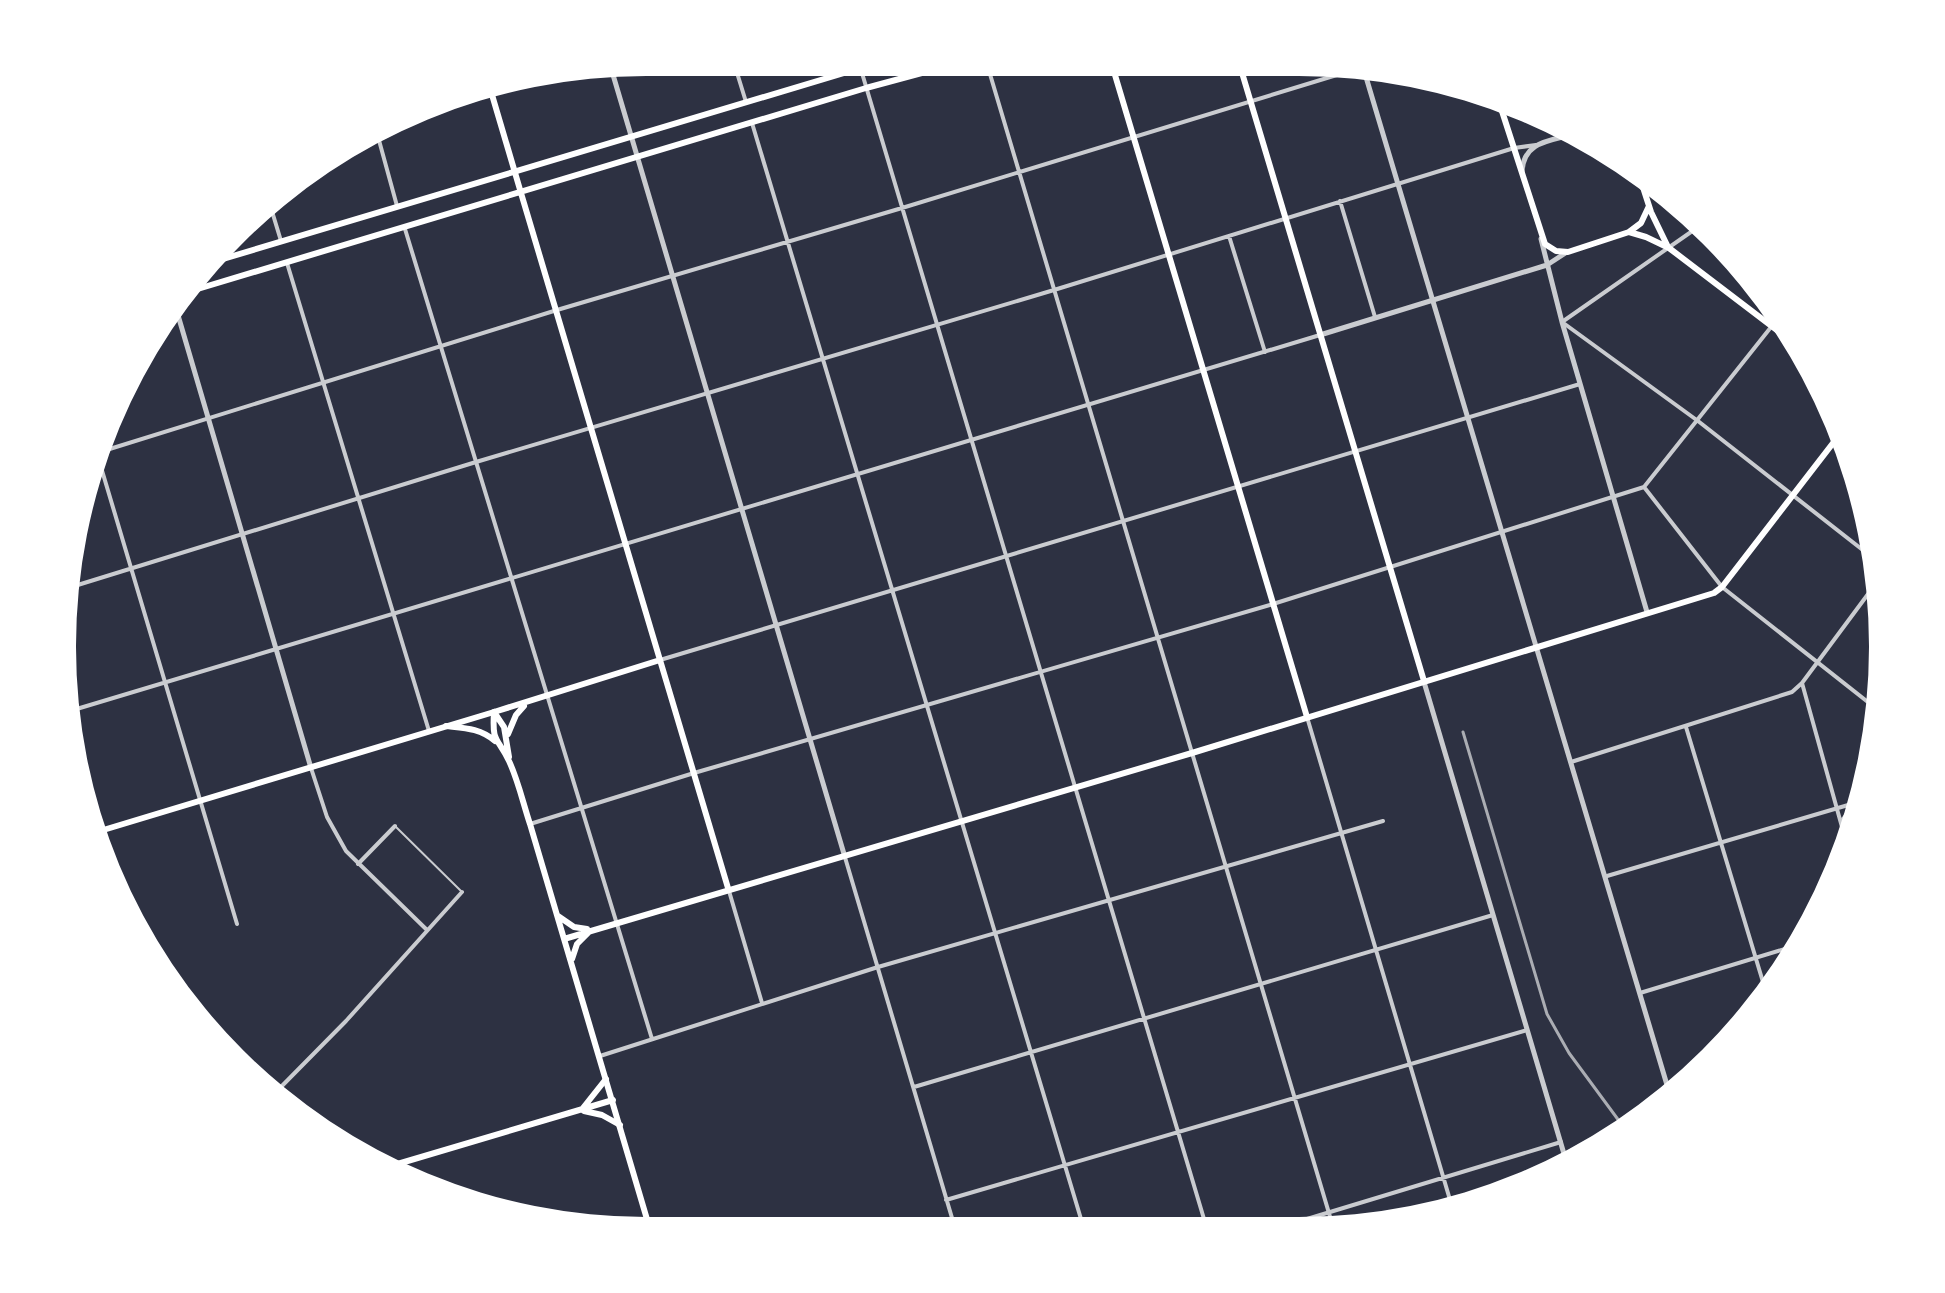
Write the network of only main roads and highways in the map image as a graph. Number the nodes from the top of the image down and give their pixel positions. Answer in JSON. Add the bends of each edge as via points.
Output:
{"nodes":[{"id":1,"x":828,"y":76,"type":"edge"},
{"id":2,"x":910,"y":76,"type":"edge"},
{"id":3,"x":1115,"y":76,"type":"edge"},
{"id":4,"x":1243,"y":76,"type":"edge"},
{"id":5,"x":493,"y":97,"type":"edge"},
{"id":6,"x":1503,"y":114,"type":"edge"},
{"id":7,"x":515,"y":172,"type":"junction"},
{"id":8,"x":521,"y":193,"type":"junction"},
{"id":9,"x":1645,"y":193,"type":"edge"},
{"id":10,"x":1649,"y":206,"type":"junction"},
{"id":11,"x":1629,"y":232,"type":"junction"},
{"id":12,"x":1669,"y":248,"type":"junction"},
{"id":13,"x":230,"y":257,"type":"edge"},
{"id":14,"x":204,"y":287,"type":"edge"},
{"id":15,"x":1768,"y":323,"type":"edge"},
{"id":16,"x":1832,"y":444,"type":"edge"},
{"id":17,"x":660,"y":660,"type":"junction"},
{"id":18,"x":1424,"y":681,"type":"junction"},
{"id":19,"x":527,"y":703,"type":"junction"},
{"id":20,"x":494,"y":712,"type":"junction"},
{"id":21,"x":1307,"y":717,"type":"junction"},
{"id":22,"x":446,"y":726,"type":"junction"},
{"id":23,"x":508,"y":737,"type":"junction"},
{"id":24,"x":496,"y":743,"type":"junction"},
{"id":25,"x":509,"y":761,"type":"junction"},
{"id":26,"x":106,"y":829,"type":"edge"},
{"id":27,"x":728,"y":888,"type":"junction"},
{"id":28,"x":557,"y":915,"type":"junction"},
{"id":29,"x":591,"y":930,"type":"junction"},
{"id":30,"x":564,"y":939,"type":"junction"},
{"id":31,"x":571,"y":962,"type":"junction"},
{"id":32,"x":606,"y":1079,"type":"junction"},
{"id":33,"x":613,"y":1100,"type":"junction"},
{"id":34,"x":581,"y":1110,"type":"junction"},
{"id":35,"x":620,"y":1125,"type":"junction"},
{"id":36,"x":403,"y":1162,"type":"edge"},
{"id":37,"x":646,"y":1217,"type":"edge"}],
"edges":[{"from":1,"to":7,"type":"main road"},
{"from":2,"to":8,"type":"main road"},
{"from":3,"to":21,"type":"main road"},
{"from":4,"to":18,"type":"main road"},
{"from":5,"to":7,"type":"main road"},
{"from":6,"to":11,"type":"main road","via":[[1545,244],[1568,252]]},
{"from":7,"to":8,"type":"main road"},
{"from":7,"to":13,"type":"main road"},
{"from":8,"to":14,"type":"main road"},
{"from":8,"to":17,"type":"main road"},
{"from":9,"to":10,"type":"main road"},
{"from":10,"to":11,"type":"main road","via":[[1641,223]]},
{"from":10,"to":12,"type":"main road"},
{"from":11,"to":12,"type":"main road"},
{"from":12,"to":15,"type":"main road"},
{"from":16,"to":18,"type":"main road","via":[[1714,593]]},
{"from":17,"to":19,"type":"main road"},
{"from":17,"to":27,"type":"main road"},
{"from":18,"to":21,"type":"main road"},
{"from":19,"to":20,"type":"main road"},
{"from":19,"to":23,"type":"main road"},
{"from":20,"to":22,"type":"main road"},
{"from":20,"to":23,"type":"main road"},
{"from":20,"to":24,"type":"main road"},
{"from":21,"to":27,"type":"main road"},
{"from":22,"to":24,"type":"main road","via":[[484,733]]},
{"from":22,"to":26,"type":"main road"},
{"from":23,"to":25,"type":"main road"},
{"from":24,"to":25,"type":"main road"},
{"from":25,"to":28,"type":"main road"},
{"from":27,"to":29,"type":"main road"},
{"from":28,"to":29,"type":"main road","via":[[574,927]]},
{"from":28,"to":30,"type":"main road"},
{"from":29,"to":30,"type":"main road"},
{"from":29,"to":31,"type":"main road","via":[[577,944]]},
{"from":30,"to":31,"type":"main road"},
{"from":31,"to":32,"type":"main road"},
{"from":32,"to":33,"type":"main road"},
{"from":32,"to":34,"type":"main road"},
{"from":33,"to":34,"type":"main road"},
{"from":33,"to":35,"type":"main road"},
{"from":34,"to":35,"type":"main road"},
{"from":34,"to":36,"type":"main road"},
{"from":35,"to":37,"type":"main road"}]}
